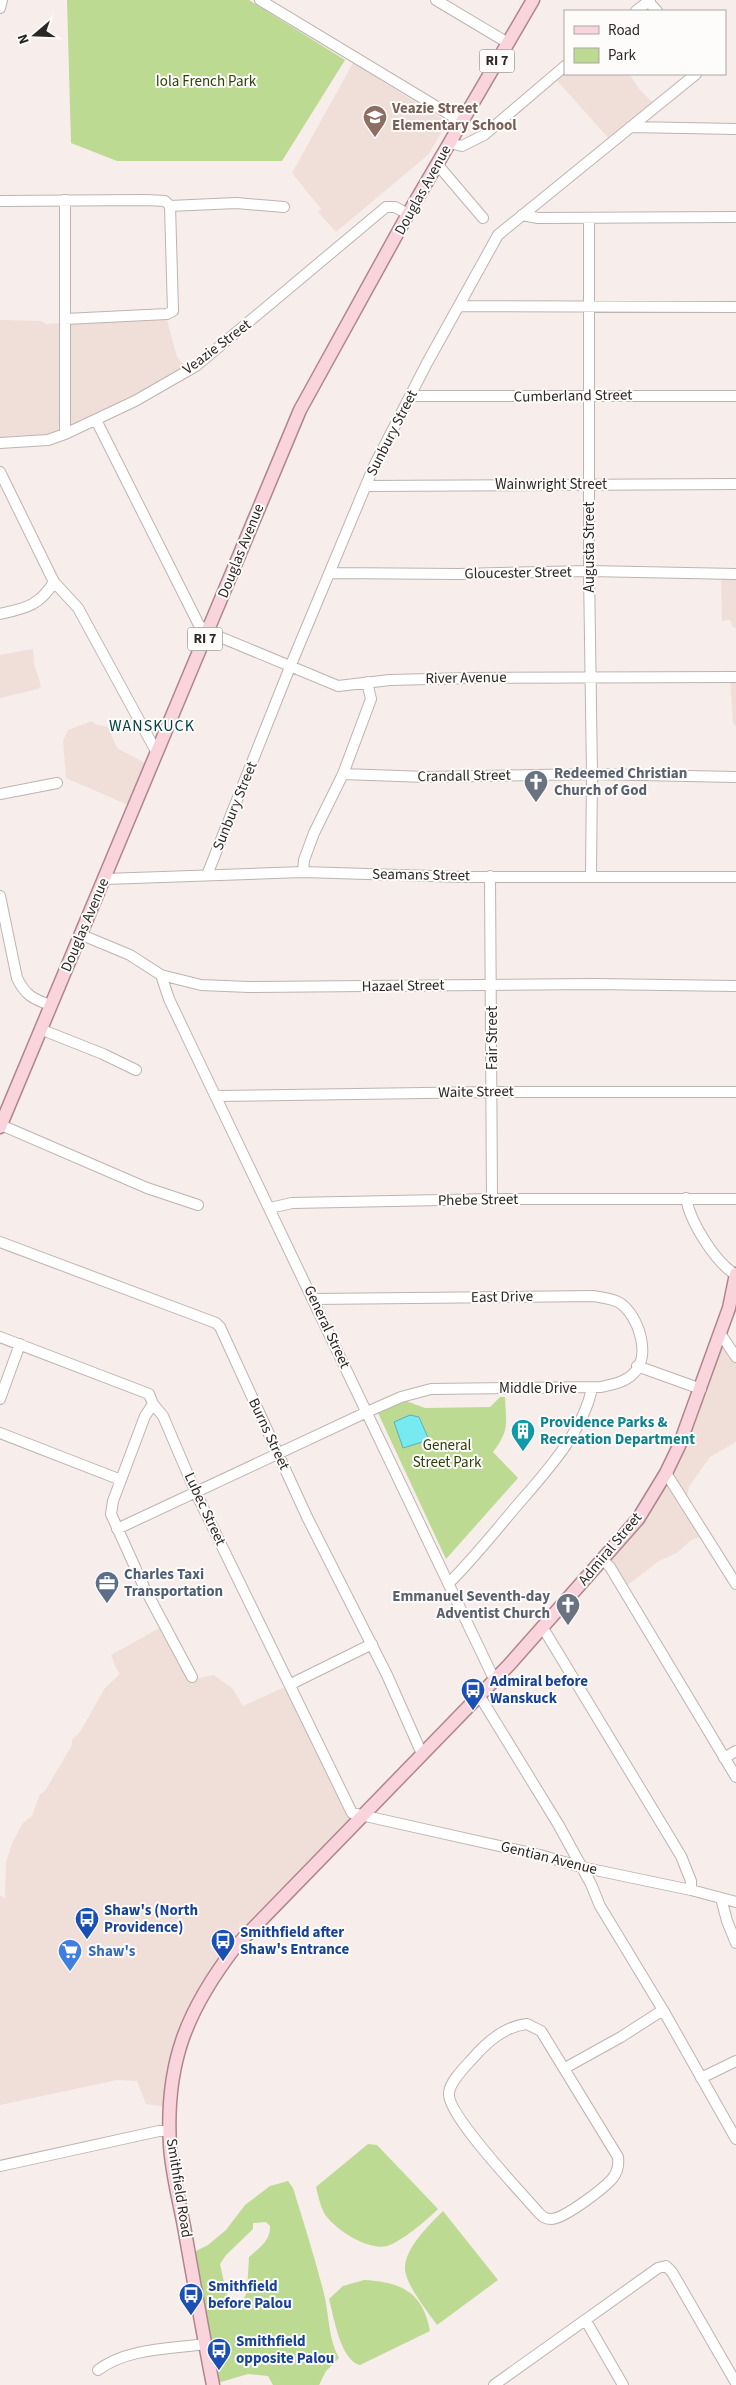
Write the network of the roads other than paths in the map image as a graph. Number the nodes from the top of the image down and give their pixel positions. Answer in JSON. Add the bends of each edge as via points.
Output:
{"nodes":[{"id":1,"x":2,"y":0,"type":"edge"},
{"id":2,"x":260,"y":0,"type":"edge"},
{"id":3,"x":436,"y":0,"type":"edge"},
{"id":4,"x":533,"y":0,"type":"edge"},
{"id":5,"x":649,"y":0,"type":"edge"},
{"id":6,"x":0,"y":8,"type":"edge"},
{"id":7,"x":637,"y":10,"type":"edge"},
{"id":8,"x":508,"y":43,"type":"junction"},
{"id":9,"x":564,"y":67,"type":"edge"},
{"id":10,"x":695,"y":75,"type":"edge"},
{"id":11,"x":462,"y":122,"type":"junction"},
{"id":12,"x":630,"y":127,"type":"junction"},
{"id":13,"x":736,"y":129,"type":"edge"},
{"id":14,"x":449,"y":143,"type":"junction"},
{"id":15,"x":437,"y":164,"type":"junction"},
{"id":16,"x":65,"y":200,"type":"junction"},
{"id":17,"x":0,"y":201,"type":"edge"},
{"id":18,"x":170,"y":206,"type":"junction"},
{"id":19,"x":284,"y":206,"type":"dead end"},
{"id":20,"x":408,"y":214,"type":"junction"},
{"id":21,"x":522,"y":215,"type":"junction"},
{"id":22,"x":736,"y":217,"type":"edge"},
{"id":23,"x":483,"y":218,"type":"dead end"},
{"id":24,"x":588,"y":218,"type":"junction"},
{"id":25,"x":588,"y":305,"type":"junction"},
{"id":26,"x":460,"y":306,"type":"junction"},
{"id":27,"x":736,"y":307,"type":"edge"},
{"id":28,"x":65,"y":319,"type":"junction"},
{"id":29,"x":590,"y":395,"type":"junction"},
{"id":30,"x":411,"y":396,"type":"junction"},
{"id":31,"x":736,"y":396,"type":"edge"},
{"id":32,"x":96,"y":420,"type":"junction"},
{"id":33,"x":65,"y":434,"type":"junction"},
{"id":34,"x":0,"y":443,"type":"edge"},
{"id":35,"x":0,"y":472,"type":"edge"},
{"id":36,"x":736,"y":484,"type":"edge"},
{"id":37,"x":589,"y":485,"type":"junction"},
{"id":38,"x":366,"y":486,"type":"junction"},
{"id":39,"x":589,"y":572,"type":"junction"},
{"id":40,"x":330,"y":573,"type":"junction"},
{"id":41,"x":736,"y":574,"type":"edge"},
{"id":42,"x":54,"y":582,"type":"junction"},
{"id":43,"x":0,"y":614,"type":"edge"},
{"id":44,"x":208,"y":632,"type":"junction"},
{"id":45,"x":290,"y":667,"type":"junction"},
{"id":46,"x":592,"y":676,"type":"junction"},
{"id":47,"x":736,"y":677,"type":"edge"},
{"id":48,"x":367,"y":682,"type":"junction"},
{"id":49,"x":157,"y":753,"type":"junction"},
{"id":50,"x":343,"y":774,"type":"junction"},
{"id":51,"x":592,"y":774,"type":"junction"},
{"id":52,"x":736,"y":777,"type":"edge"},
{"id":53,"x":57,"y":783,"type":"dead end"},
{"id":54,"x":0,"y":794,"type":"edge"},
{"id":55,"x":303,"y":872,"type":"junction"},
{"id":56,"x":207,"y":875,"type":"junction"},
{"id":57,"x":490,"y":876,"type":"junction"},
{"id":58,"x":591,"y":876,"type":"junction"},
{"id":59,"x":736,"y":877,"type":"edge"},
{"id":60,"x":105,"y":879,"type":"junction"},
{"id":61,"x":0,"y":896,"type":"edge"},
{"id":62,"x":82,"y":935,"type":"junction"},
{"id":63,"x":161,"y":975,"type":"junction"},
{"id":64,"x":492,"y":985,"type":"junction"},
{"id":65,"x":736,"y":986,"type":"edge"},
{"id":66,"x":50,"y":1005,"type":"junction"},
{"id":67,"x":40,"y":1029,"type":"junction"},
{"id":68,"x":136,"y":1070,"type":"dead end"},
{"id":69,"x":492,"y":1092,"type":"junction"},
{"id":70,"x":736,"y":1092,"type":"edge"},
{"id":71,"x":216,"y":1096,"type":"junction"},
{"id":72,"x":0,"y":1126,"type":"edge"},
{"id":73,"x":686,"y":1198,"type":"junction"},
{"id":74,"x":492,"y":1199,"type":"junction"},
{"id":75,"x":736,"y":1199,"type":"edge"},
{"id":76,"x":198,"y":1205,"type":"dead end"},
{"id":77,"x":270,"y":1208,"type":"junction"},
{"id":78,"x":0,"y":1242,"type":"edge"},
{"id":79,"x":736,"y":1275,"type":"edge"},
{"id":80,"x":313,"y":1299,"type":"junction"},
{"id":81,"x":720,"y":1333,"type":"junction"},
{"id":82,"x":0,"y":1336,"type":"edge"},
{"id":83,"x":20,"y":1344,"type":"junction"},
{"id":84,"x":736,"y":1357,"type":"edge"},
{"id":85,"x":637,"y":1366,"type":"junction"},
{"id":86,"x":592,"y":1388,"type":"junction"},
{"id":87,"x":701,"y":1389,"type":"junction"},
{"id":88,"x":0,"y":1399,"type":"edge"},
{"id":89,"x":153,"y":1404,"type":"junction"},
{"id":90,"x":368,"y":1412,"type":"junction"},
{"id":91,"x":0,"y":1433,"type":"edge"},
{"id":92,"x":277,"y":1453,"type":"junction"},
{"id":93,"x":666,"y":1473,"type":"junction"},
{"id":94,"x":121,"y":1480,"type":"junction"},
{"id":95,"x":195,"y":1491,"type":"junction"},
{"id":96,"x":117,"y":1529,"type":"junction"},
{"id":97,"x":602,"y":1559,"type":"junction"},
{"id":98,"x":448,"y":1584,"type":"junction"},
{"id":99,"x":736,"y":1584,"type":"edge"},
{"id":100,"x":543,"y":1628,"type":"junction"},
{"id":101,"x":372,"y":1644,"type":"junction"},
{"id":102,"x":192,"y":1677,"type":"dead end"},
{"id":103,"x":494,"y":1679,"type":"junction"},
{"id":104,"x":291,"y":1684,"type":"junction"},
{"id":105,"x":479,"y":1695,"type":"junction"},
{"id":106,"x":736,"y":1751,"type":"edge"},
{"id":107,"x":422,"y":1754,"type":"junction"},
{"id":108,"x":724,"y":1758,"type":"junction"},
{"id":109,"x":736,"y":1777,"type":"edge"},
{"id":110,"x":362,"y":1816,"type":"junction"},
{"id":111,"x":581,"y":1867,"type":"junction"},
{"id":112,"x":691,"y":1890,"type":"junction"},
{"id":113,"x":721,"y":1898,"type":"junction"},
{"id":114,"x":736,"y":1902,"type":"edge"},
{"id":115,"x":736,"y":1943,"type":"edge"},
{"id":116,"x":663,"y":2010,"type":"junction"},
{"id":117,"x":736,"y":2061,"type":"edge"},
{"id":118,"x":565,"y":2068,"type":"junction"},
{"id":119,"x":701,"y":2078,"type":"junction"},
{"id":120,"x":170,"y":2131,"type":"junction"},
{"id":121,"x":736,"y":2139,"type":"edge"},
{"id":122,"x":0,"y":2166,"type":"edge"},
{"id":123,"x":586,"y":2321,"type":"junction"},
{"id":124,"x":205,"y":2344,"type":"junction"},
{"id":125,"x":98,"y":2370,"type":"dead end"},
{"id":126,"x":510,"y":2380,"type":"edge"},
{"id":127,"x":736,"y":2383,"type":"edge"},
{"id":128,"x":213,"y":2385,"type":"edge"},
{"id":129,"x":494,"y":2385,"type":"edge"},
{"id":130,"x":623,"y":2385,"type":"edge"}],
"edges":[{"from":1,"to":6,"type":"street"},
{"from":2,"to":11,"type":"street"},
{"from":3,"to":8,"type":"street"},
{"from":4,"to":8,"type":"main road","name":"Douglas Avenue","number":"RI 7"},
{"from":5,"to":7,"type":"street"},
{"from":8,"to":11,"type":"main road","name":"Douglas Avenue","number":"RI 7"},
{"from":9,"to":14,"type":"street","via":[[484,135],[462,146]]},
{"from":10,"to":12,"type":"street","name":"Sunbury Street"},
{"from":11,"to":14,"type":"main road","name":"Douglas Avenue","number":"RI 7"},
{"from":12,"to":13,"type":"street"},
{"from":12,"to":21,"type":"street","name":"Sunbury Street"},
{"from":14,"to":15,"type":"main road","name":"Douglas Avenue","number":"RI 7"},
{"from":15,"to":20,"type":"main road","name":"Douglas Avenue","number":"RI 7"},
{"from":15,"to":23,"type":"street"},
{"from":16,"to":17,"type":"street"},
{"from":16,"to":18,"type":"street","via":[[165,201]]},
{"from":16,"to":28,"type":"street"},
{"from":18,"to":19,"type":"street","via":[[236,203]]},
{"from":18,"to":28,"type":"street","via":[[173,311]]},
{"from":20,"to":32,"type":"street","name":"Veazie Street","via":[[395,206],[386,207],[196,366]]},
{"from":20,"to":44,"type":"main road","name":"Douglas Avenue","number":"RI 7","via":[[300,410]]},
{"from":21,"to":24,"type":"street"},
{"from":21,"to":26,"type":"street","name":"Sunbury Street","via":[[498,235]]},
{"from":22,"to":24,"type":"street"},
{"from":24,"to":25,"type":"street","name":"Augusta Street"},
{"from":25,"to":26,"type":"street"},
{"from":25,"to":27,"type":"street"},
{"from":25,"to":29,"type":"street","name":"Augusta Street"},
{"from":26,"to":30,"type":"street","name":"Sunbury Street"},
{"from":28,"to":33,"type":"street"},
{"from":29,"to":30,"type":"street","name":"Cumberland Street"},
{"from":29,"to":31,"type":"street","name":"Cumberland Street"},
{"from":29,"to":37,"type":"street","name":"Augusta Street"},
{"from":30,"to":38,"type":"street","name":"Sunbury Street"},
{"from":32,"to":33,"type":"street","name":"Veazie Street"},
{"from":32,"to":44,"type":"street","via":[[199,625]]},
{"from":33,"to":34,"type":"street","name":"Veazie Street","via":[[48,440]]},
{"from":35,"to":42,"type":"street"},
{"from":36,"to":37,"type":"street","name":"Wainwright Street"},
{"from":37,"to":38,"type":"street","name":"Wainwright Street"},
{"from":37,"to":39,"type":"street","name":"Augusta Street"},
{"from":38,"to":40,"type":"street","name":"Sunbury Street"},
{"from":39,"to":40,"type":"street","name":"Gloucester Street"},
{"from":39,"to":41,"type":"street","name":"Gloucester Street"},
{"from":39,"to":46,"type":"street","name":"Augusta Street"},
{"from":40,"to":45,"type":"street","name":"Sunbury Street"},
{"from":42,"to":43,"type":"street","via":[[35,604]]},
{"from":42,"to":49,"type":"street","via":[[78,608]]},
{"from":44,"to":45,"type":"street","name":"River Avenue"},
{"from":44,"to":49,"type":"main road","name":"Douglas Avenue","number":"RI 7"},
{"from":45,"to":48,"type":"street","name":"River Avenue","via":[[338,686]]},
{"from":45,"to":56,"type":"street","name":"Sunbury Street"},
{"from":46,"to":47,"type":"street","name":"River Avenue"},
{"from":46,"to":48,"type":"street","name":"River Avenue"},
{"from":46,"to":51,"type":"street","name":"Augusta Street"},
{"from":48,"to":50,"type":"street","via":[[371,699]]},
{"from":49,"to":60,"type":"main road","name":"Douglas Avenue","number":"RI 7"},
{"from":50,"to":51,"type":"street","name":"Crandall Street","via":[[426,777]]},
{"from":50,"to":55,"type":"street","via":[[314,833]]},
{"from":51,"to":52,"type":"street","name":"Crandall Street"},
{"from":51,"to":58,"type":"street","name":"Augusta Street"},
{"from":53,"to":54,"type":"street"},
{"from":55,"to":56,"type":"street","name":"Seamans Street"},
{"from":55,"to":57,"type":"street","name":"Seamans Street"},
{"from":56,"to":60,"type":"street","name":"Seamans Street"},
{"from":57,"to":58,"type":"street","name":"Seamans Street"},
{"from":57,"to":64,"type":"street","name":"Fair Street"},
{"from":58,"to":59,"type":"street","name":"Seamans Street"},
{"from":60,"to":62,"type":"main road","name":"Douglas Avenue","number":"RI 7"},
{"from":61,"to":66,"type":"street","via":[[22,989],[28,996]]},
{"from":62,"to":63,"type":"street","name":"Hazael Street","via":[[130,955]]},
{"from":62,"to":66,"type":"main road","name":"Douglas Avenue","number":"RI 7"},
{"from":63,"to":64,"type":"street","name":"Hazael Street","via":[[201,985],[249,987]]},
{"from":63,"to":71,"type":"street","name":"General Street","via":[[169,999]]},
{"from":64,"to":65,"type":"street","name":"Hazael Street"},
{"from":64,"to":69,"type":"street","name":"Fair Street"},
{"from":66,"to":67,"type":"main road","name":"Douglas Avenue","number":"RI 7"},
{"from":67,"to":68,"type":"street"},
{"from":67,"to":72,"type":"main road","name":"Douglas Avenue","number":"RI 7"},
{"from":69,"to":70,"type":"street","name":"Waite Street"},
{"from":69,"to":71,"type":"street","name":"Waite Street"},
{"from":69,"to":74,"type":"street","name":"Fair Street"},
{"from":71,"to":77,"type":"street","name":"General Street"},
{"from":72,"to":76,"type":"street","via":[[154,1191]]},
{"from":73,"to":74,"type":"street","name":"Phebe Street"},
{"from":73,"to":75,"type":"street","name":"Phebe Street"},
{"from":73,"to":79,"type":"street","via":[[690,1216],[719,1260]]},
{"from":74,"to":77,"type":"street","name":"Phebe Street","via":[[292,1203]]},
{"from":77,"to":80,"type":"street","name":"General Street"},
{"from":78,"to":92,"type":"street","name":"Burns Street","via":[[216,1323]]},
{"from":79,"to":81,"type":"main road","name":"Admiral Street"},
{"from":80,"to":85,"type":"street","name":"East Drive","via":[[580,1295],[609,1299],[626,1308],[635,1319],[642,1350]]},
{"from":80,"to":90,"type":"street","name":"General Street"},
{"from":81,"to":84,"type":"street"},
{"from":81,"to":87,"type":"main road","name":"Admiral Street"},
{"from":82,"to":83,"type":"street","name":"Lubec Street"},
{"from":83,"to":88,"type":"street"},
{"from":83,"to":89,"type":"street","name":"Lubec Street","via":[[139,1389],[148,1394]]},
{"from":85,"to":86,"type":"street","name":"Middle Drive","via":[[635,1373],[624,1381]]},
{"from":85,"to":87,"type":"street"},
{"from":86,"to":90,"type":"street","name":"Middle Drive","via":[[431,1389],[401,1397]]},
{"from":86,"to":98,"type":"street","via":[[589,1403],[573,1434],[542,1476]]},
{"from":87,"to":93,"type":"main road","name":"Admiral Street"},
{"from":89,"to":94,"type":"street","via":[[145,1416]]},
{"from":89,"to":95,"type":"street","name":"Lubec Street","via":[[163,1416]]},
{"from":90,"to":92,"type":"street","name":"Middle Drive"},
{"from":90,"to":98,"type":"street","name":"General Street"},
{"from":91,"to":94,"type":"street"},
{"from":92,"to":95,"type":"street","name":"Middle Drive"},
{"from":92,"to":101,"type":"street","name":"Burns Street"},
{"from":93,"to":97,"type":"main road","name":"Admiral Street","via":[[638,1519]]},
{"from":93,"to":99,"type":"street"},
{"from":94,"to":96,"type":"street","via":[[111,1514]]},
{"from":95,"to":96,"type":"street","name":"Middle Drive"},
{"from":95,"to":104,"type":"street","name":"Lubec Street"},
{"from":96,"to":102,"type":"street"},
{"from":97,"to":100,"type":"main road","name":"Admiral Street"},
{"from":97,"to":108,"type":"street","via":[[610,1567]]},
{"from":98,"to":103,"type":"street","name":"General Street"},
{"from":100,"to":103,"type":"main road","name":"Admiral Street"},
{"from":100,"to":112,"type":"street","via":[[682,1856]]},
{"from":101,"to":104,"type":"street"},
{"from":101,"to":107,"type":"street","name":"Burns Street"},
{"from":103,"to":105,"type":"main road","name":"Admiral Street"},
{"from":104,"to":110,"type":"street","name":"Lubec Street","via":[[347,1804],[352,1813]]},
{"from":105,"to":107,"type":"main road","name":"Admiral Street"},
{"from":105,"to":111,"type":"street"},
{"from":106,"to":108,"type":"street"},
{"from":107,"to":110,"type":"main road","name":"Admiral Street"},
{"from":108,"to":109,"type":"street"},
{"from":110,"to":111,"type":"street","name":"Gentian Avenue"},
{"from":110,"to":120,"type":"main road","name":"Smithfield Road","via":[[276,1902],[212,1977],[189,2019],[177,2055],[170,2100]]},
{"from":111,"to":112,"type":"street","name":"Gentian Avenue"},
{"from":111,"to":116,"type":"street","via":[[600,1906]]},
{"from":112,"to":113,"type":"street","name":"Gentian Avenue"},
{"from":113,"to":114,"type":"street","name":"Gentian Avenue"},
{"from":113,"to":115,"type":"street"},
{"from":116,"to":118,"type":"street"},
{"from":116,"to":119,"type":"street"},
{"from":117,"to":119,"type":"street"},
{"from":118,"to":118,"type":"street","via":[[616,2152],[618,2163],[616,2173],[608,2183],[558,2218],[548,2219],[538,2212],[462,2123],[448,2095],[450,2088],[485,2045],[520,2025],[533,2026],[541,2031]]},
{"from":119,"to":121,"type":"street"},
{"from":120,"to":122,"type":"street"},
{"from":120,"to":124,"type":"main road","name":"Smithfield Road","via":[[177,2191]]},
{"from":123,"to":126,"type":"street"},
{"from":123,"to":127,"type":"street","via":[[666,2266]]},
{"from":123,"to":130,"type":"street"},
{"from":124,"to":125,"type":"street","via":[[123,2356]]},
{"from":124,"to":128,"type":"main road","name":"Smithfield Road"},
{"from":126,"to":129,"type":"street"}]}
